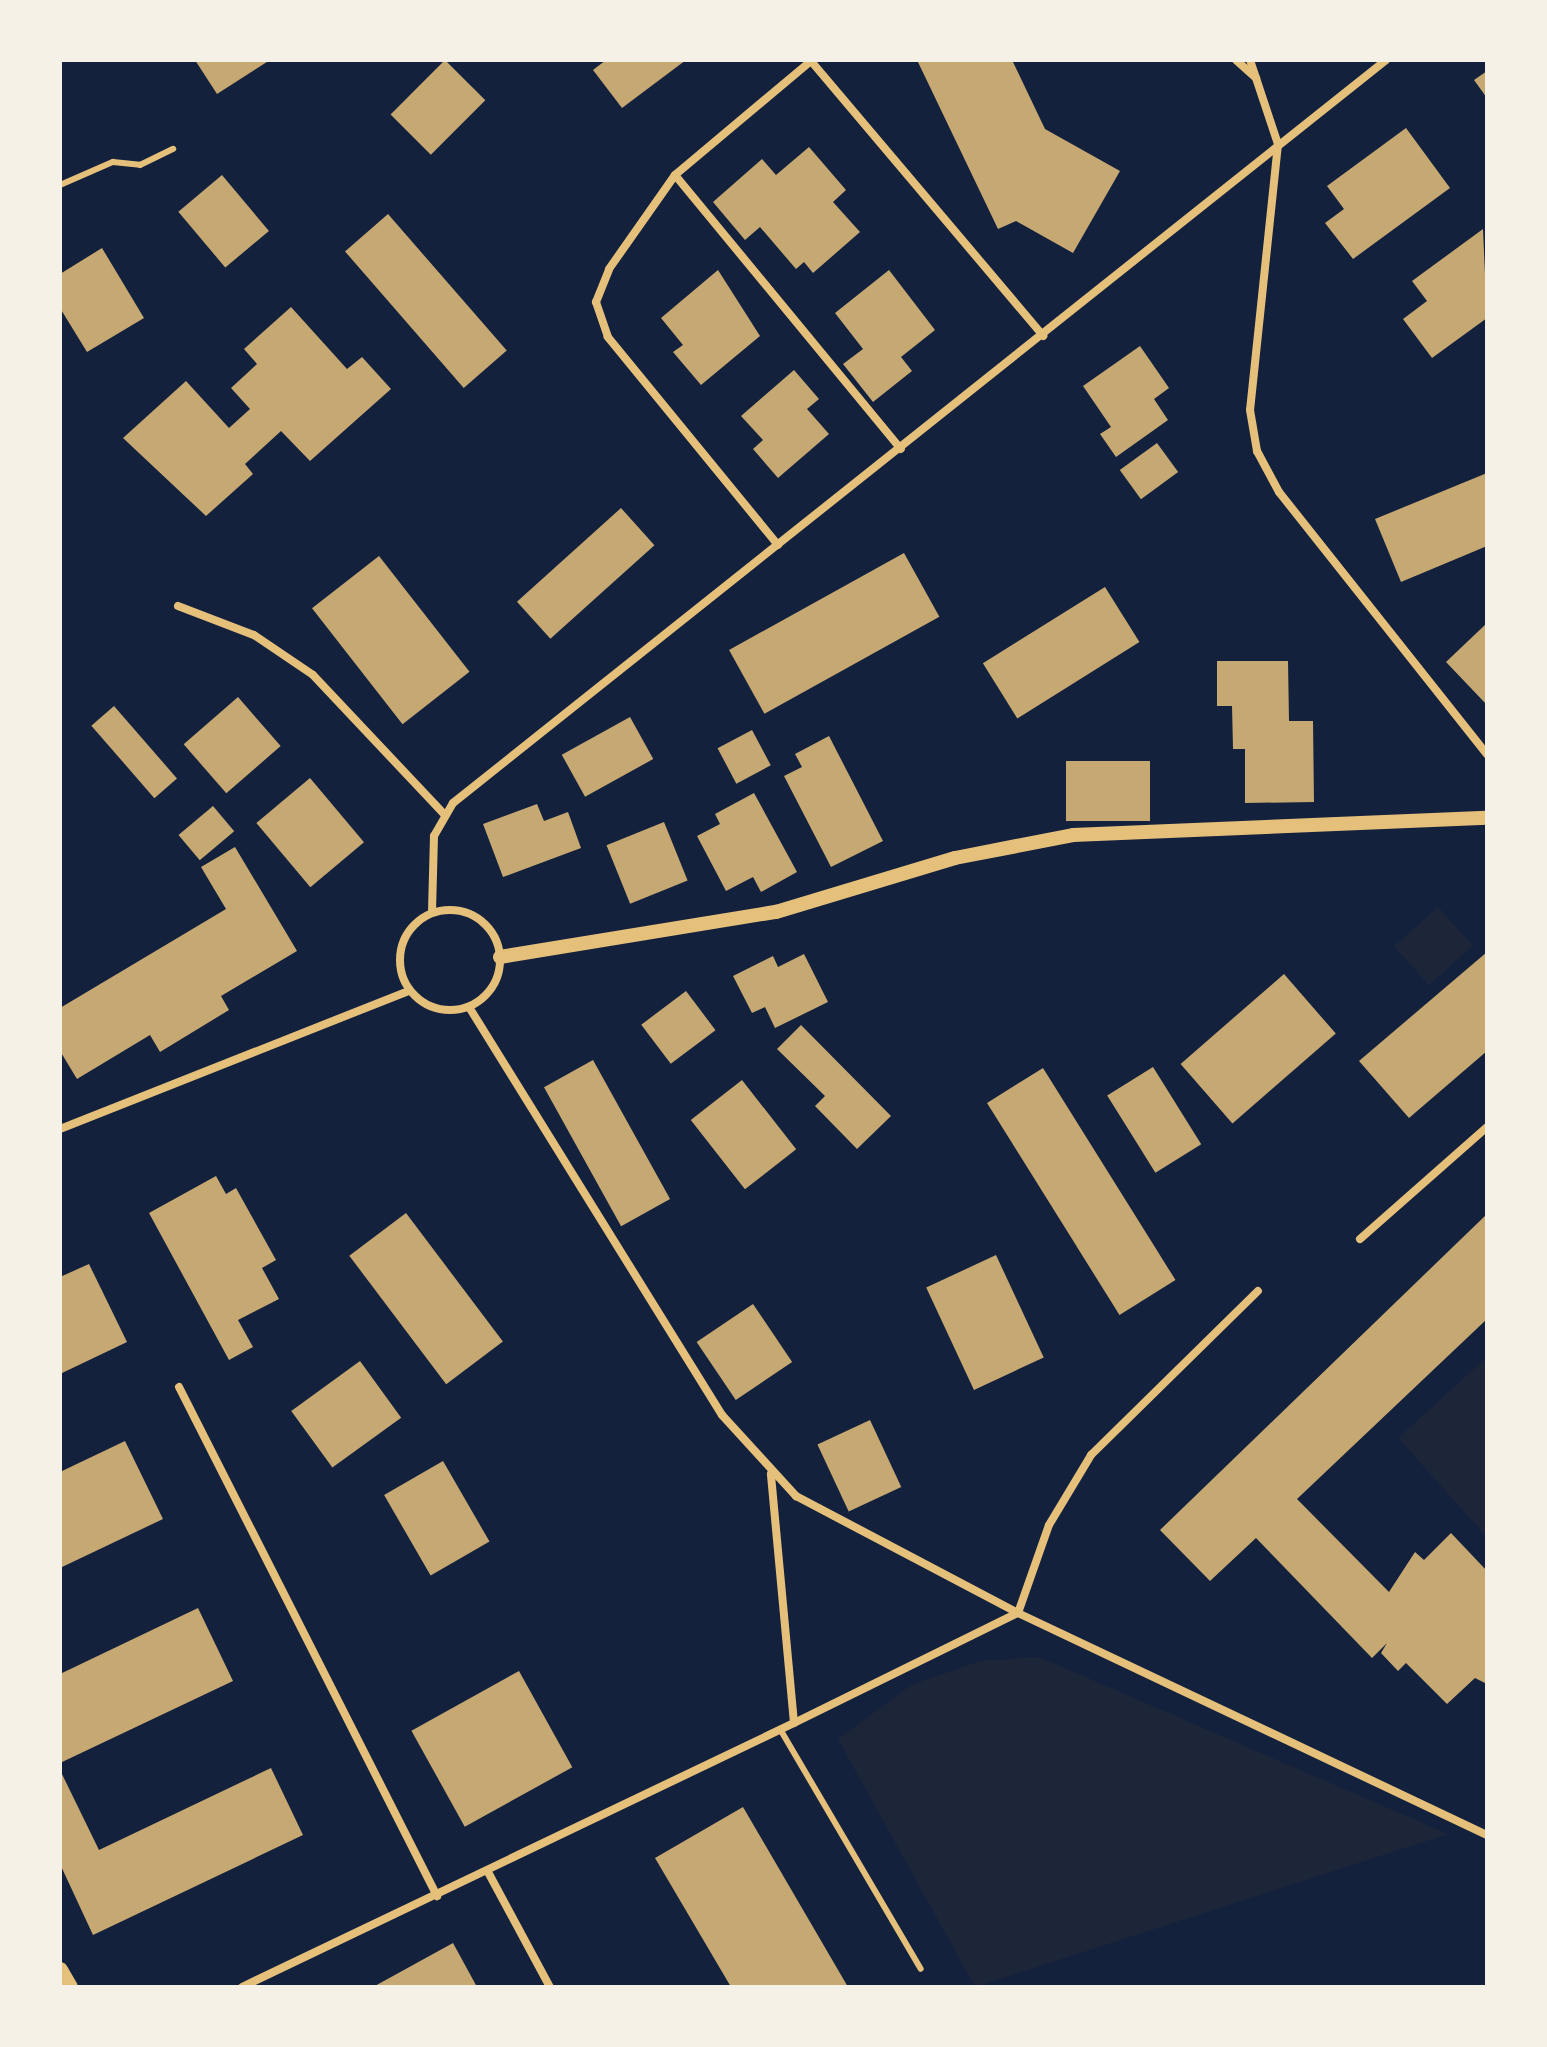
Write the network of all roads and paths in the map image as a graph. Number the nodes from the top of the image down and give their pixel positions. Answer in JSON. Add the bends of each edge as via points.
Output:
{"nodes":[{"id":1,"x":1236,"y":60,"type":"edge"},
{"id":2,"x":1250,"y":60,"type":"edge"},
{"id":3,"x":1386,"y":60,"type":"edge"},
{"id":4,"x":811,"y":61,"type":"edge"},
{"id":5,"x":1257,"y":78,"type":"junction"},
{"id":6,"x":1278,"y":144,"type":"junction"},
{"id":7,"x":173,"y":149,"type":"dead end"},
{"id":8,"x":675,"y":175,"type":"junction"},
{"id":9,"x":60,"y":185,"type":"edge"},
{"id":10,"x":1043,"y":336,"type":"junction"},
{"id":11,"x":901,"y":449,"type":"junction"},
{"id":12,"x":778,"y":545,"type":"junction"},
{"id":13,"x":178,"y":606,"type":"dead end"},
{"id":14,"x":1487,"y":754,"type":"edge"},
{"id":15,"x":443,"y":813,"type":"junction"},
{"id":16,"x":1487,"y":818,"type":"edge"},
{"id":17,"x":432,"y":912,"type":"junction"},
{"id":18,"x":500,"y":957,"type":"junction"},
{"id":19,"x":409,"y":991,"type":"junction"},
{"id":20,"x":469,"y":1007,"type":"junction"},
{"id":21,"x":1487,"y":1127,"type":"edge"},
{"id":22,"x":60,"y":1129,"type":"edge"},
{"id":23,"x":1360,"y":1239,"type":"dead end"},
{"id":24,"x":1258,"y":1291,"type":"dead end"},
{"id":25,"x":179,"y":1387,"type":"dead end"},
{"id":26,"x":771,"y":1474,"type":"junction"},
{"id":27,"x":1018,"y":1613,"type":"junction"},
{"id":28,"x":794,"y":1723,"type":"junction"},
{"id":29,"x":780,"y":1729,"type":"junction"},
{"id":30,"x":1487,"y":1835,"type":"edge"},
{"id":31,"x":488,"y":1872,"type":"junction"},
{"id":32,"x":437,"y":1896,"type":"junction"},
{"id":33,"x":921,"y":1969,"type":"dead end"},
{"id":34,"x":60,"y":1970,"type":"edge"},
{"id":35,"x":70,"y":1987,"type":"edge"},
{"id":36,"x":242,"y":1987,"type":"edge"},
{"id":37,"x":550,"y":1987,"type":"edge"}],
"edges":[{"from":1,"to":5,"type":"street"},
{"from":2,"to":5,"type":"street"},
{"from":3,"to":6,"type":"street"},
{"from":4,"to":8,"type":"street"},
{"from":4,"to":10,"type":"street"},
{"from":5,"to":6,"type":"street"},
{"from":6,"to":10,"type":"street"},
{"from":6,"to":14,"type":"street","via":[[1250,410],[1257,451],[1279,492]]},
{"from":7,"to":9,"type":"lane","via":[[140,165],[113,162]]},
{"from":8,"to":11,"type":"street"},
{"from":8,"to":12,"type":"street","via":[[609,269],[597,316]]},
{"from":10,"to":11,"type":"street"},
{"from":11,"to":12,"type":"street"},
{"from":12,"to":15,"type":"street"},
{"from":13,"to":15,"type":"street","via":[[254,635],[313,675]]},
{"from":15,"to":17,"type":"street","via":[[434,836]]},
{"from":16,"to":18,"type":"street","via":[[1061,837],[955,858],[776,912]]},
{"from":17,"to":18,"type":"street","via":[[477,917]]},
{"from":17,"to":19,"type":"street","via":[[401,946]]},
{"from":18,"to":20,"type":"street","via":[[493,987]]},
{"from":19,"to":20,"type":"street","via":[[436,1009]]},
{"from":19,"to":22,"type":"street"},
{"from":20,"to":26,"type":"street","via":[[722,1415]]},
{"from":21,"to":23,"type":"street"},
{"from":24,"to":27,"type":"street","via":[[1086,1462],[1049,1525]]},
{"from":25,"to":32,"type":"street"},
{"from":26,"to":27,"type":"street","via":[[840,1523]]},
{"from":26,"to":28,"type":"street"},
{"from":27,"to":28,"type":"street"},
{"from":27,"to":30,"type":"street"},
{"from":28,"to":29,"type":"street"},
{"from":29,"to":31,"type":"street"},
{"from":29,"to":33,"type":"lane"},
{"from":31,"to":32,"type":"street"},
{"from":31,"to":37,"type":"street"},
{"from":32,"to":36,"type":"street"},
{"from":34,"to":35,"type":"main road"}]}
